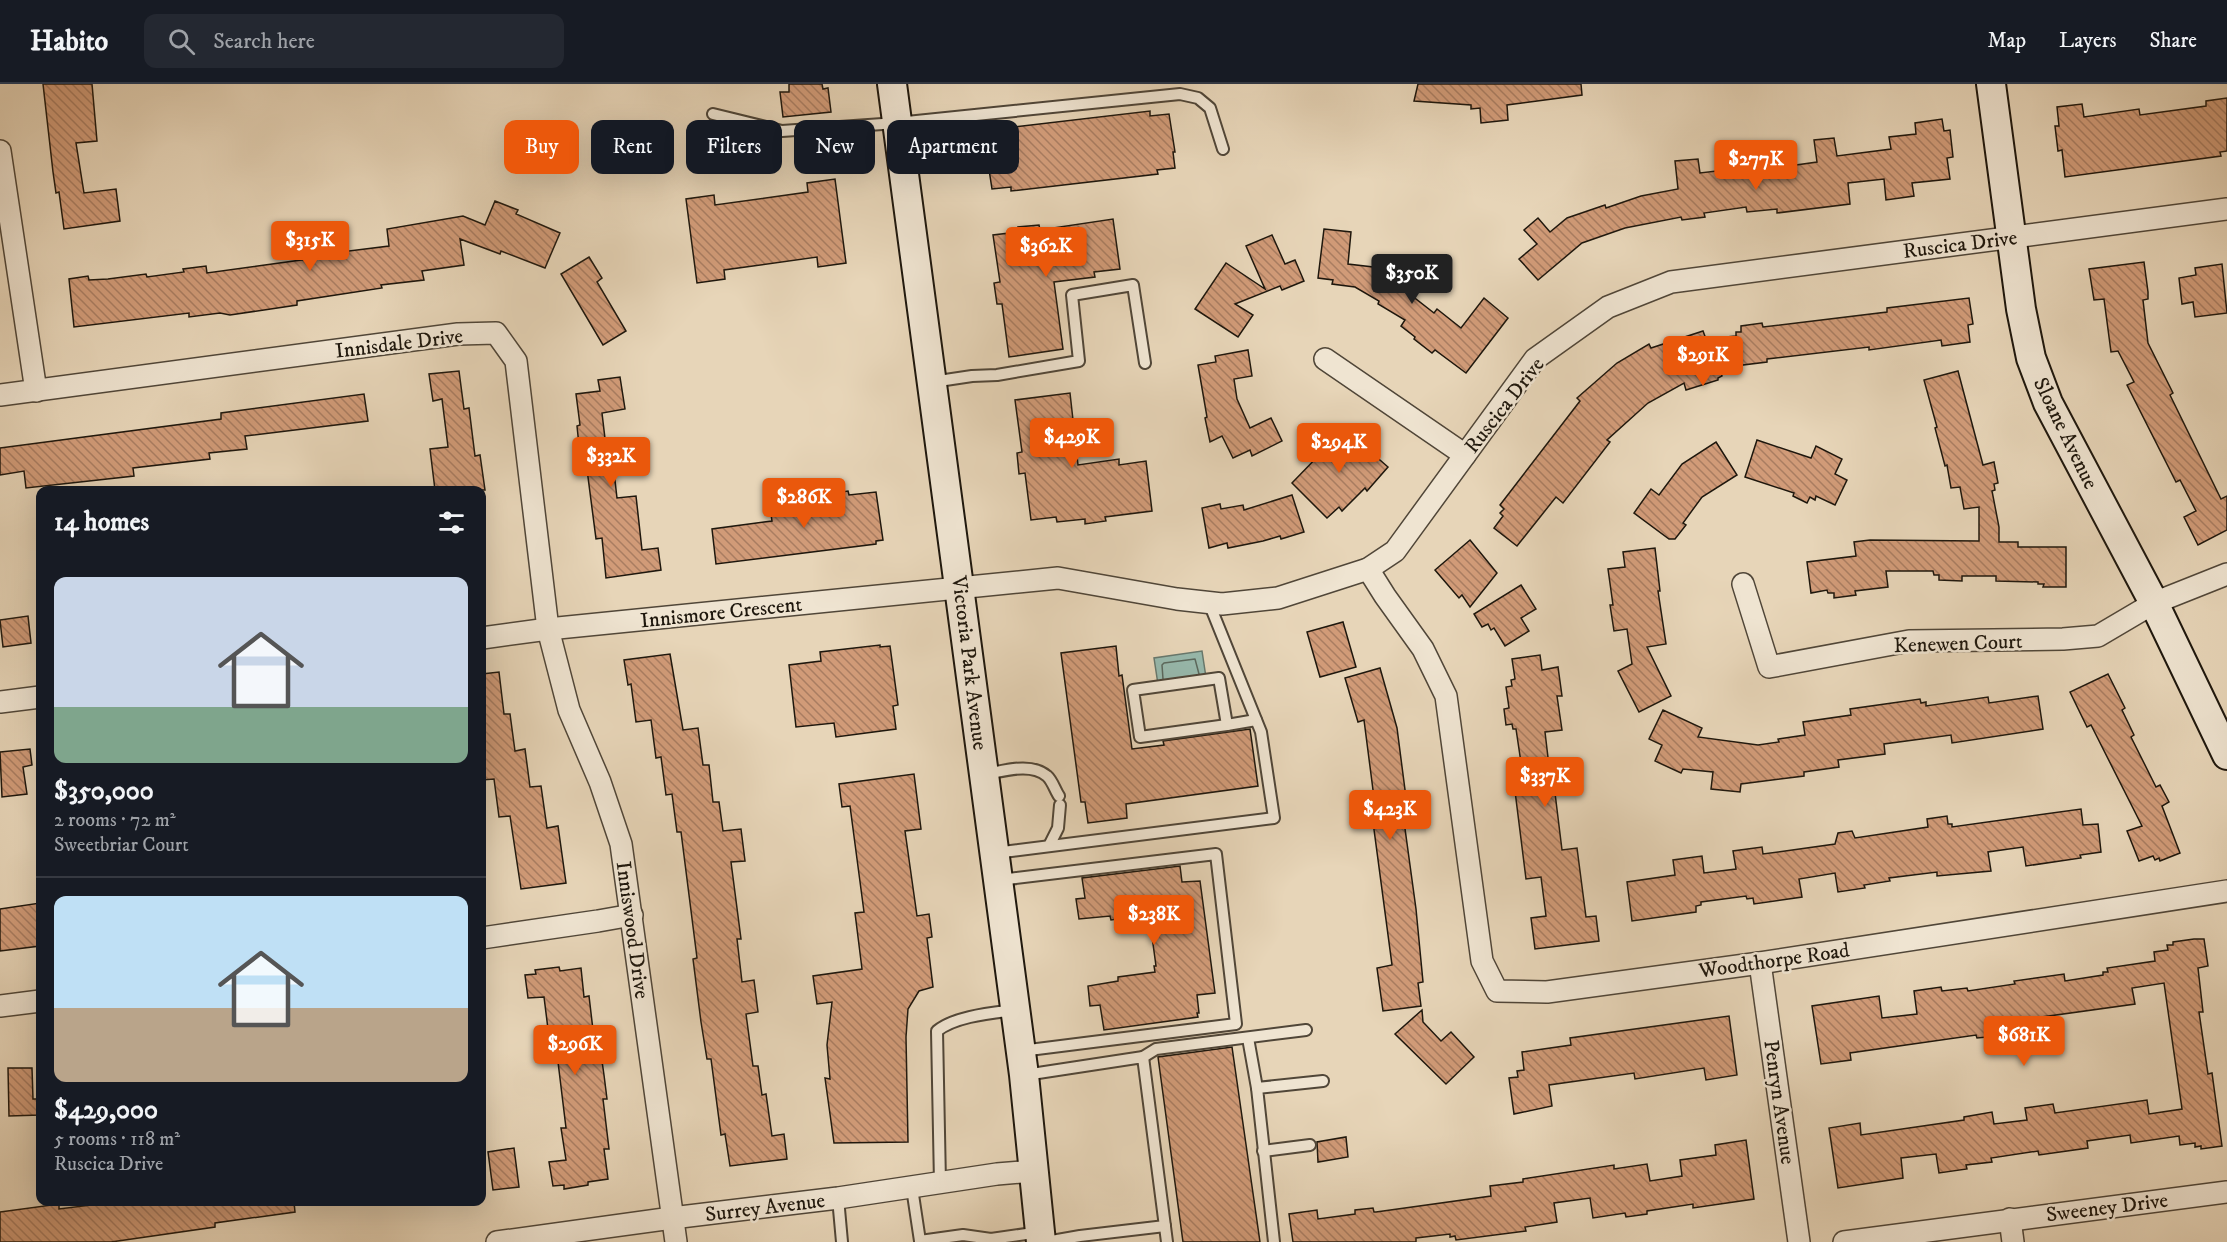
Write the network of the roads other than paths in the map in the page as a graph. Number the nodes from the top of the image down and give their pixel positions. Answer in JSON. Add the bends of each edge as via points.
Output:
{"nodes":[{"id":1,"x":892,"y":84,"type":"edge"},
{"id":2,"x":1991,"y":84,"type":"edge"},
{"id":3,"x":713,"y":114,"type":"dead end"},
{"id":4,"x":897,"y":120,"type":"edge"},
{"id":5,"x":926,"y":120,"type":"edge"},
{"id":6,"x":887,"y":124,"type":"edge"},
{"id":7,"x":1223,"y":149,"type":"dead end"},
{"id":8,"x":0,"y":151,"type":"edge"},
{"id":9,"x":904,"y":174,"type":"edge"},
{"id":10,"x":2227,"y":209,"type":"edge"},
{"id":11,"x":2011,"y":237,"type":"junction"},
{"id":12,"x":1325,"y":358,"type":"dead end"},
{"id":13,"x":1145,"y":363,"type":"dead end"},
{"id":14,"x":932,"y":382,"type":"junction"},
{"id":15,"x":36,"y":391,"type":"junction"},
{"id":16,"x":0,"y":395,"type":"edge"},
{"id":17,"x":1465,"y":455,"type":"junction"},
{"id":18,"x":1368,"y":568,"type":"junction"},
{"id":19,"x":2227,"y":574,"type":"edge"},
{"id":20,"x":1743,"y":584,"type":"dead end"},
{"id":21,"x":960,"y":587,"type":"junction"},
{"id":22,"x":1209,"y":603,"type":"junction"},
{"id":23,"x":2154,"y":603,"type":"junction"},
{"id":24,"x":548,"y":629,"type":"junction"},
{"id":25,"x":486,"y":637,"type":"edge"},
{"id":26,"x":36,"y":698,"type":"edge"},
{"id":27,"x":0,"y":702,"type":"edge"},
{"id":28,"x":1256,"y":720,"type":"junction"},
{"id":29,"x":1227,"y":725,"type":"junction"},
{"id":30,"x":2227,"y":755,"type":"edge"},
{"id":31,"x":984,"y":774,"type":"junction"},
{"id":32,"x":1049,"y":846,"type":"junction"},
{"id":33,"x":996,"y":867,"type":"junction"},
{"id":34,"x":2227,"y":891,"type":"edge"},
{"id":35,"x":632,"y":915,"type":"junction"},
{"id":36,"x":486,"y":937,"type":"edge"},
{"id":37,"x":1760,"y":963,"type":"junction"},
{"id":38,"x":36,"y":1002,"type":"edge"},
{"id":39,"x":0,"y":1006,"type":"edge"},
{"id":40,"x":1015,"y":1010,"type":"junction"},
{"id":41,"x":1306,"y":1030,"type":"dead end"},
{"id":42,"x":1248,"y":1038,"type":"junction"},
{"id":43,"x":1143,"y":1057,"type":"junction"},
{"id":44,"x":1022,"y":1063,"type":"junction"},
{"id":45,"x":1323,"y":1081,"type":"dead end"},
{"id":46,"x":1257,"y":1088,"type":"junction"},
{"id":47,"x":1310,"y":1145,"type":"dead end"},
{"id":48,"x":1263,"y":1151,"type":"junction"},
{"id":49,"x":1034,"y":1171,"type":"junction"},
{"id":50,"x":940,"y":1183,"type":"junction"},
{"id":51,"x":912,"y":1188,"type":"junction"},
{"id":52,"x":2227,"y":1192,"type":"edge"},
{"id":53,"x":838,"y":1198,"type":"junction"},
{"id":54,"x":672,"y":1218,"type":"junction"},
{"id":55,"x":2010,"y":1219,"type":"junction"},
{"id":56,"x":1165,"y":1226,"type":"junction"},
{"id":57,"x":964,"y":1238,"type":"edge"},
{"id":58,"x":1042,"y":1239,"type":"edge"},
{"id":59,"x":991,"y":1240,"type":"edge"},
{"id":60,"x":497,"y":1242,"type":"edge"},
{"id":61,"x":676,"y":1242,"type":"edge"},
{"id":62,"x":842,"y":1242,"type":"edge"},
{"id":63,"x":917,"y":1242,"type":"edge"},
{"id":64,"x":1167,"y":1242,"type":"edge"},
{"id":65,"x":1274,"y":1242,"type":"edge"},
{"id":66,"x":1799,"y":1242,"type":"edge"},
{"id":67,"x":1844,"y":1242,"type":"edge"},
{"id":68,"x":2013,"y":1242,"type":"edge"}],
"edges":[{"from":1,"to":4,"type":"main road","name":"Victoria Park Avenue"},
{"from":2,"to":11,"type":"main road","name":"Sloane Avenue"},
{"from":3,"to":6,"type":"lane","via":[[782,131]]},
{"from":5,"to":7,"type":"lane","via":[[1180,94],[1198,98],[1210,108]]},
{"from":8,"to":15,"type":"street"},
{"from":9,"to":14,"type":"main road","name":"Victoria Park Avenue"},
{"from":10,"to":11,"type":"street","name":"Ruscica Drive"},
{"from":11,"to":17,"type":"street","name":"Ruscica Drive","via":[[1671,282],[1608,307],[1535,359]]},
{"from":11,"to":23,"type":"main road","name":"Sloane Avenue","via":[[2031,358],[2048,403]]},
{"from":12,"to":17,"type":"street"},
{"from":13,"to":14,"type":"lane","via":[[1133,285],[1072,295],[1079,361]]},
{"from":14,"to":21,"type":"main road","name":"Victoria Park Avenue"},
{"from":15,"to":16,"type":"street","name":"Innisdale Drive"},
{"from":15,"to":24,"type":"street","name":"Innisdale Drive","via":[[458,334],[496,333],[516,361]]},
{"from":17,"to":18,"type":"street","name":"Ruscica Drive","via":[[1395,551]]},
{"from":18,"to":22,"type":"street","name":"Ruscica Drive","via":[[1278,598]]},
{"from":18,"to":37,"type":"street","name":"Woodthorpe Road","via":[[1423,649],[1446,696],[1482,961],[1497,991],[1547,992]]},
{"from":19,"to":23,"type":"street"},
{"from":20,"to":23,"type":"street","name":"Kenewen Court","via":[[1769,667],[1909,641],[2098,636]]},
{"from":21,"to":22,"type":"street","name":"Ruscica Drive","via":[[1058,578]]},
{"from":21,"to":24,"type":"street","name":"Innismore Crescent"},
{"from":21,"to":31,"type":"main road","name":"Victoria Park Avenue"},
{"from":22,"to":28,"type":"lane"},
{"from":23,"to":30,"type":"main road","name":"Sloane Avenue"},
{"from":24,"to":25,"type":"street","name":"Innismore Crescent"},
{"from":24,"to":35,"type":"street","name":"Inniswood Drive","via":[[569,710],[621,844]]},
{"from":26,"to":27,"type":"street"},
{"from":28,"to":29,"type":"lane"},
{"from":28,"to":32,"type":"lane","via":[[1274,818]]},
{"from":29,"to":29,"type":"lane","via":[[1219,678],[1134,690],[1140,737]]},
{"from":31,"to":32,"type":"lane","via":[[1020,769],[1047,776],[1059,801],[1058,828]]},
{"from":31,"to":33,"type":"main road","name":"Victoria Park Avenue"},
{"from":32,"to":33,"type":"lane"},
{"from":33,"to":40,"type":"main road","name":"Victoria Park Avenue"},
{"from":33,"to":44,"type":"lane","via":[[1216,854],[1236,1024]]},
{"from":34,"to":37,"type":"street","name":"Woodthorpe Road"},
{"from":35,"to":36,"type":"street"},
{"from":35,"to":54,"type":"street","name":"Inniswood Drive"},
{"from":37,"to":66,"type":"street","name":"Penryn Avenue"},
{"from":38,"to":39,"type":"street"},
{"from":40,"to":44,"type":"main road","name":"Victoria Park Avenue"},
{"from":40,"to":50,"type":"lane","via":[[977,1016],[937,1030]]},
{"from":41,"to":42,"type":"lane"},
{"from":42,"to":43,"type":"lane","via":[[1156,1049]]},
{"from":42,"to":46,"type":"lane"},
{"from":43,"to":44,"type":"lane"},
{"from":43,"to":56,"type":"lane"},
{"from":44,"to":49,"type":"main road","name":"Victoria Park Avenue"},
{"from":45,"to":46,"type":"lane"},
{"from":46,"to":48,"type":"lane"},
{"from":47,"to":48,"type":"lane"},
{"from":48,"to":65,"type":"lane"},
{"from":49,"to":50,"type":"street","name":"Surrey Avenue"},
{"from":49,"to":58,"type":"main road","name":"Victoria Park Avenue"},
{"from":50,"to":51,"type":"street","name":"Surrey Avenue"},
{"from":51,"to":53,"type":"street","name":"Surrey Avenue"},
{"from":51,"to":63,"type":"lane"},
{"from":52,"to":55,"type":"street","name":"Sweeney Drive"},
{"from":53,"to":54,"type":"street","name":"Surrey Avenue"},
{"from":53,"to":62,"type":"lane"},
{"from":54,"to":60,"type":"street","name":"Surrey Avenue"},
{"from":54,"to":61,"type":"street","name":"Inniswood Drive"},
{"from":55,"to":67,"type":"street","name":"Sweeney Drive"},
{"from":55,"to":68,"type":"street"},
{"from":56,"to":58,"type":"lane"},
{"from":56,"to":64,"type":"lane"},
{"from":57,"to":59,"type":"lane"},
{"from":57,"to":63,"type":"lane"},
{"from":58,"to":59,"type":"lane"}]}
